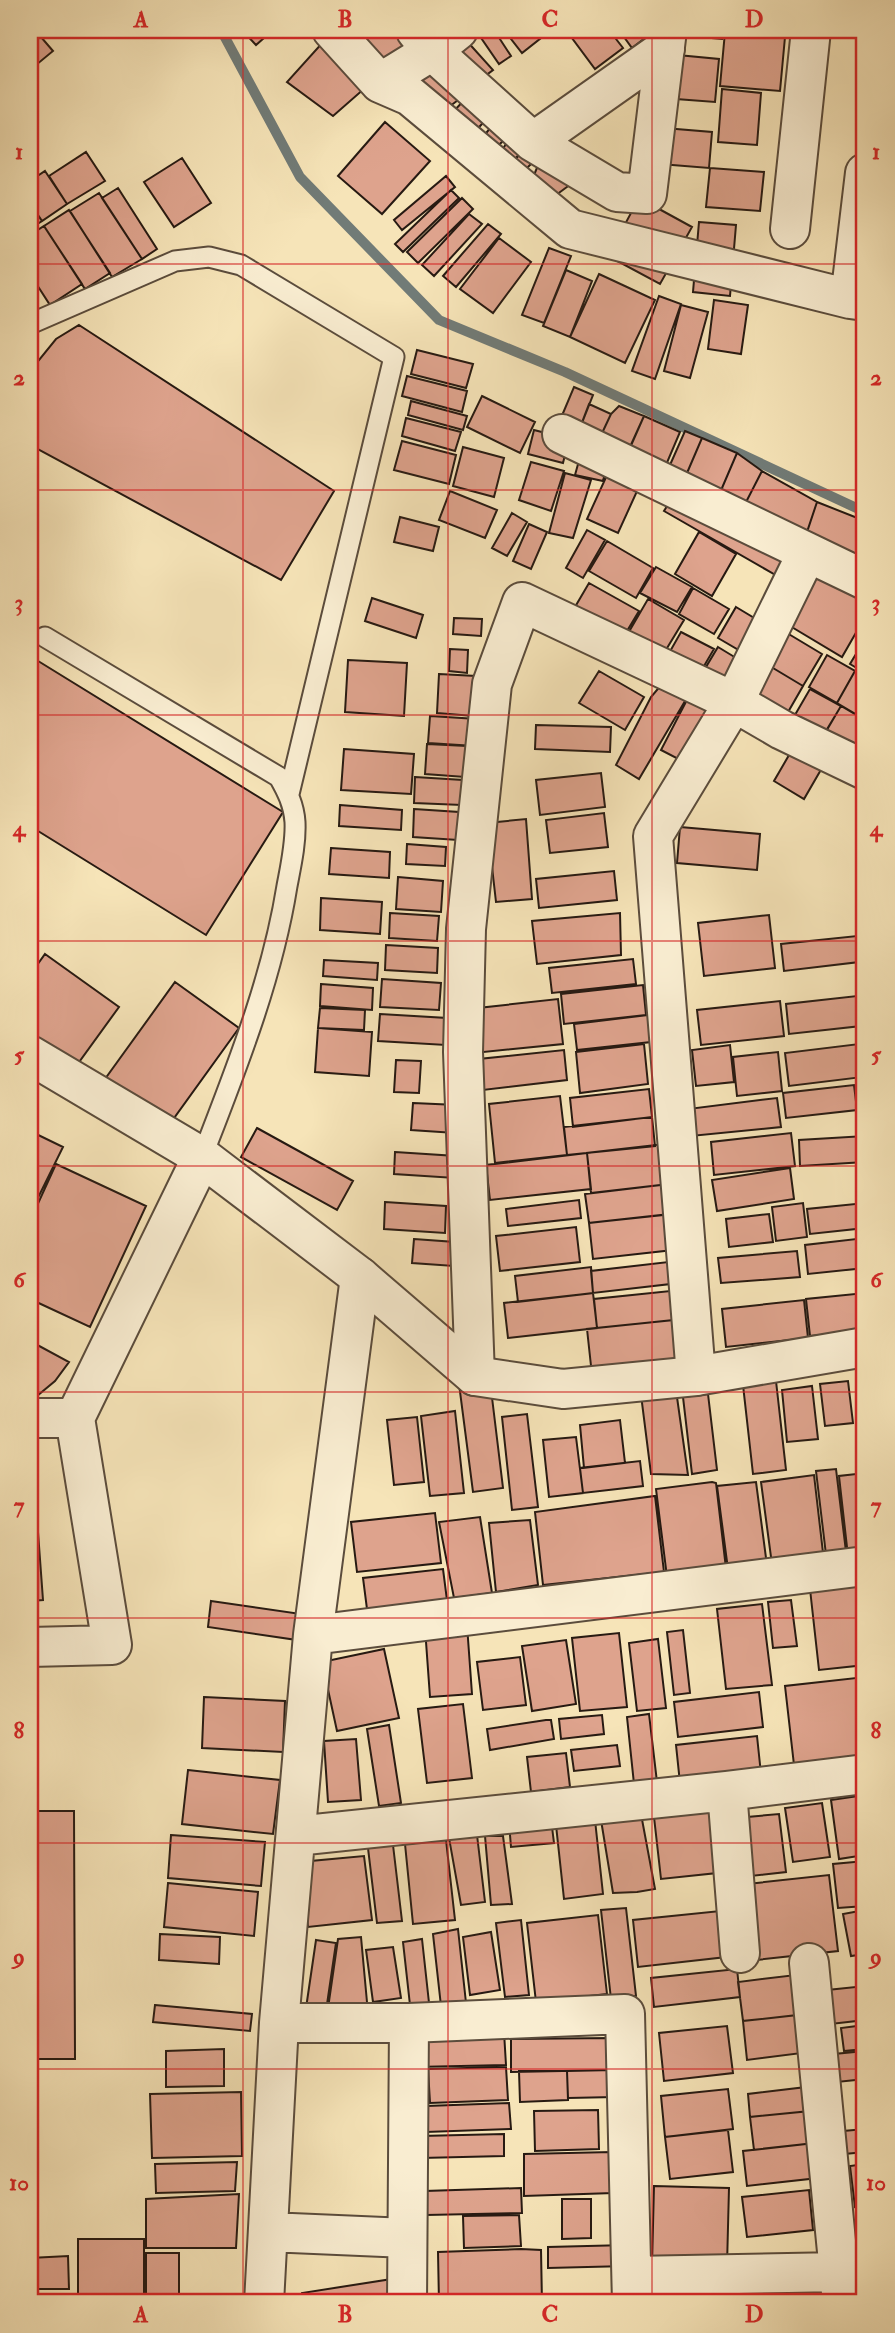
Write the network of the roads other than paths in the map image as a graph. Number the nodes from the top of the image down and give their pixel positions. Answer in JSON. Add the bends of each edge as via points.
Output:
{"nodes":[{"id":1,"x":331,"y":30,"type":"edge"},
{"id":2,"x":811,"y":30,"type":"edge"},
{"id":3,"x":435,"y":37,"type":"edge"},
{"id":4,"x":666,"y":40,"type":"edge"},
{"id":5,"x":380,"y":83,"type":"junction"},
{"id":6,"x":533,"y":142,"type":"junction"},
{"id":7,"x":865,"y":173,"type":"edge"},
{"id":8,"x":790,"y":229,"type":"dead end"},
{"id":9,"x":857,"y":300,"type":"edge"},
{"id":10,"x":30,"y":324,"type":"edge"},
{"id":11,"x":562,"y":434,"type":"dead end"},
{"id":12,"x":807,"y":553,"type":"junction"},
{"id":13,"x":865,"y":580,"type":"edge"},
{"id":14,"x":45,"y":637,"type":"dead end"},
{"id":15,"x":734,"y":702,"type":"junction"},
{"id":16,"x":865,"y":769,"type":"edge"},
{"id":17,"x":289,"y":794,"type":"junction"},
{"id":18,"x":30,"y":1055,"type":"edge"},
{"id":19,"x":202,"y":1157,"type":"junction"},
{"id":20,"x":360,"y":1277,"type":"junction"},
{"id":21,"x":865,"y":1347,"type":"edge"},
{"id":22,"x":475,"y":1376,"type":"junction"},
{"id":23,"x":696,"y":1376,"type":"junction"},
{"id":24,"x":30,"y":1418,"type":"edge"},
{"id":25,"x":75,"y":1418,"type":"junction"},
{"id":26,"x":864,"y":1572,"type":"edge"},
{"id":27,"x":313,"y":1635,"type":"junction"},
{"id":28,"x":30,"y":1647,"type":"edge"},
{"id":29,"x":865,"y":1774,"type":"edge"},
{"id":30,"x":727,"y":1791,"type":"junction"},
{"id":31,"x":296,"y":1836,"type":"junction"},
{"id":32,"x":740,"y":1953,"type":"dead end"},
{"id":33,"x":809,"y":1963,"type":"dead end"},
{"id":34,"x":279,"y":2024,"type":"junction"},
{"id":35,"x":409,"y":2024,"type":"junction"},
{"id":36,"x":850,"y":2221,"type":"edge"},
{"id":37,"x":268,"y":2232,"type":"junction"},
{"id":38,"x":407,"y":2238,"type":"junction"},
{"id":39,"x":840,"y":2288,"type":"edge"},
{"id":40,"x":632,"y":2289,"type":"edge"},
{"id":41,"x":264,"y":2303,"type":"edge"},
{"id":42,"x":407,"y":2303,"type":"edge"}],
"edges":[{"from":1,"to":5,"type":"street"},
{"from":2,"to":8,"type":"street"},
{"from":3,"to":5,"type":"street"},
{"from":3,"to":6,"type":"street"},
{"from":4,"to":6,"type":"street"},
{"from":4,"to":6,"type":"street","via":[[647,194],[617,192]]},
{"from":5,"to":9,"type":"street","via":[[410,96],[570,229]]},
{"from":7,"to":9,"type":"street"},
{"from":10,"to":17,"type":"lane","via":[[175,261],[209,257],[242,265],[394,357]]},
{"from":11,"to":12,"type":"street"},
{"from":12,"to":13,"type":"street"},
{"from":12,"to":15,"type":"street"},
{"from":14,"to":17,"type":"lane","via":[[279,777]]},
{"from":15,"to":16,"type":"street"},
{"from":15,"to":22,"type":"street","via":[[522,603],[492,684],[466,929],[463,1052]]},
{"from":15,"to":23,"type":"street","via":[[653,836]]},
{"from":17,"to":19,"type":"lane","via":[[295,821],[281,927],[248,1040]]},
{"from":18,"to":19,"type":"street"},
{"from":19,"to":20,"type":"street"},
{"from":19,"to":25,"type":"street"},
{"from":20,"to":22,"type":"street"},
{"from":20,"to":27,"type":"street"},
{"from":21,"to":23,"type":"street"},
{"from":22,"to":23,"type":"street","via":[[563,1389]]},
{"from":24,"to":25,"type":"street"},
{"from":25,"to":28,"type":"street","via":[[112,1645]]},
{"from":26,"to":27,"type":"street"},
{"from":27,"to":31,"type":"street"},
{"from":29,"to":30,"type":"street"},
{"from":30,"to":31,"type":"street"},
{"from":30,"to":32,"type":"street"},
{"from":31,"to":34,"type":"street"},
{"from":33,"to":36,"type":"street"},
{"from":34,"to":35,"type":"street"},
{"from":34,"to":37,"type":"street"},
{"from":35,"to":38,"type":"street"},
{"from":35,"to":40,"type":"street","via":[[625,2014]]},
{"from":36,"to":39,"type":"street"},
{"from":37,"to":38,"type":"street"},
{"from":37,"to":41,"type":"street"},
{"from":38,"to":42,"type":"street"},
{"from":39,"to":40,"type":"street"}]}
